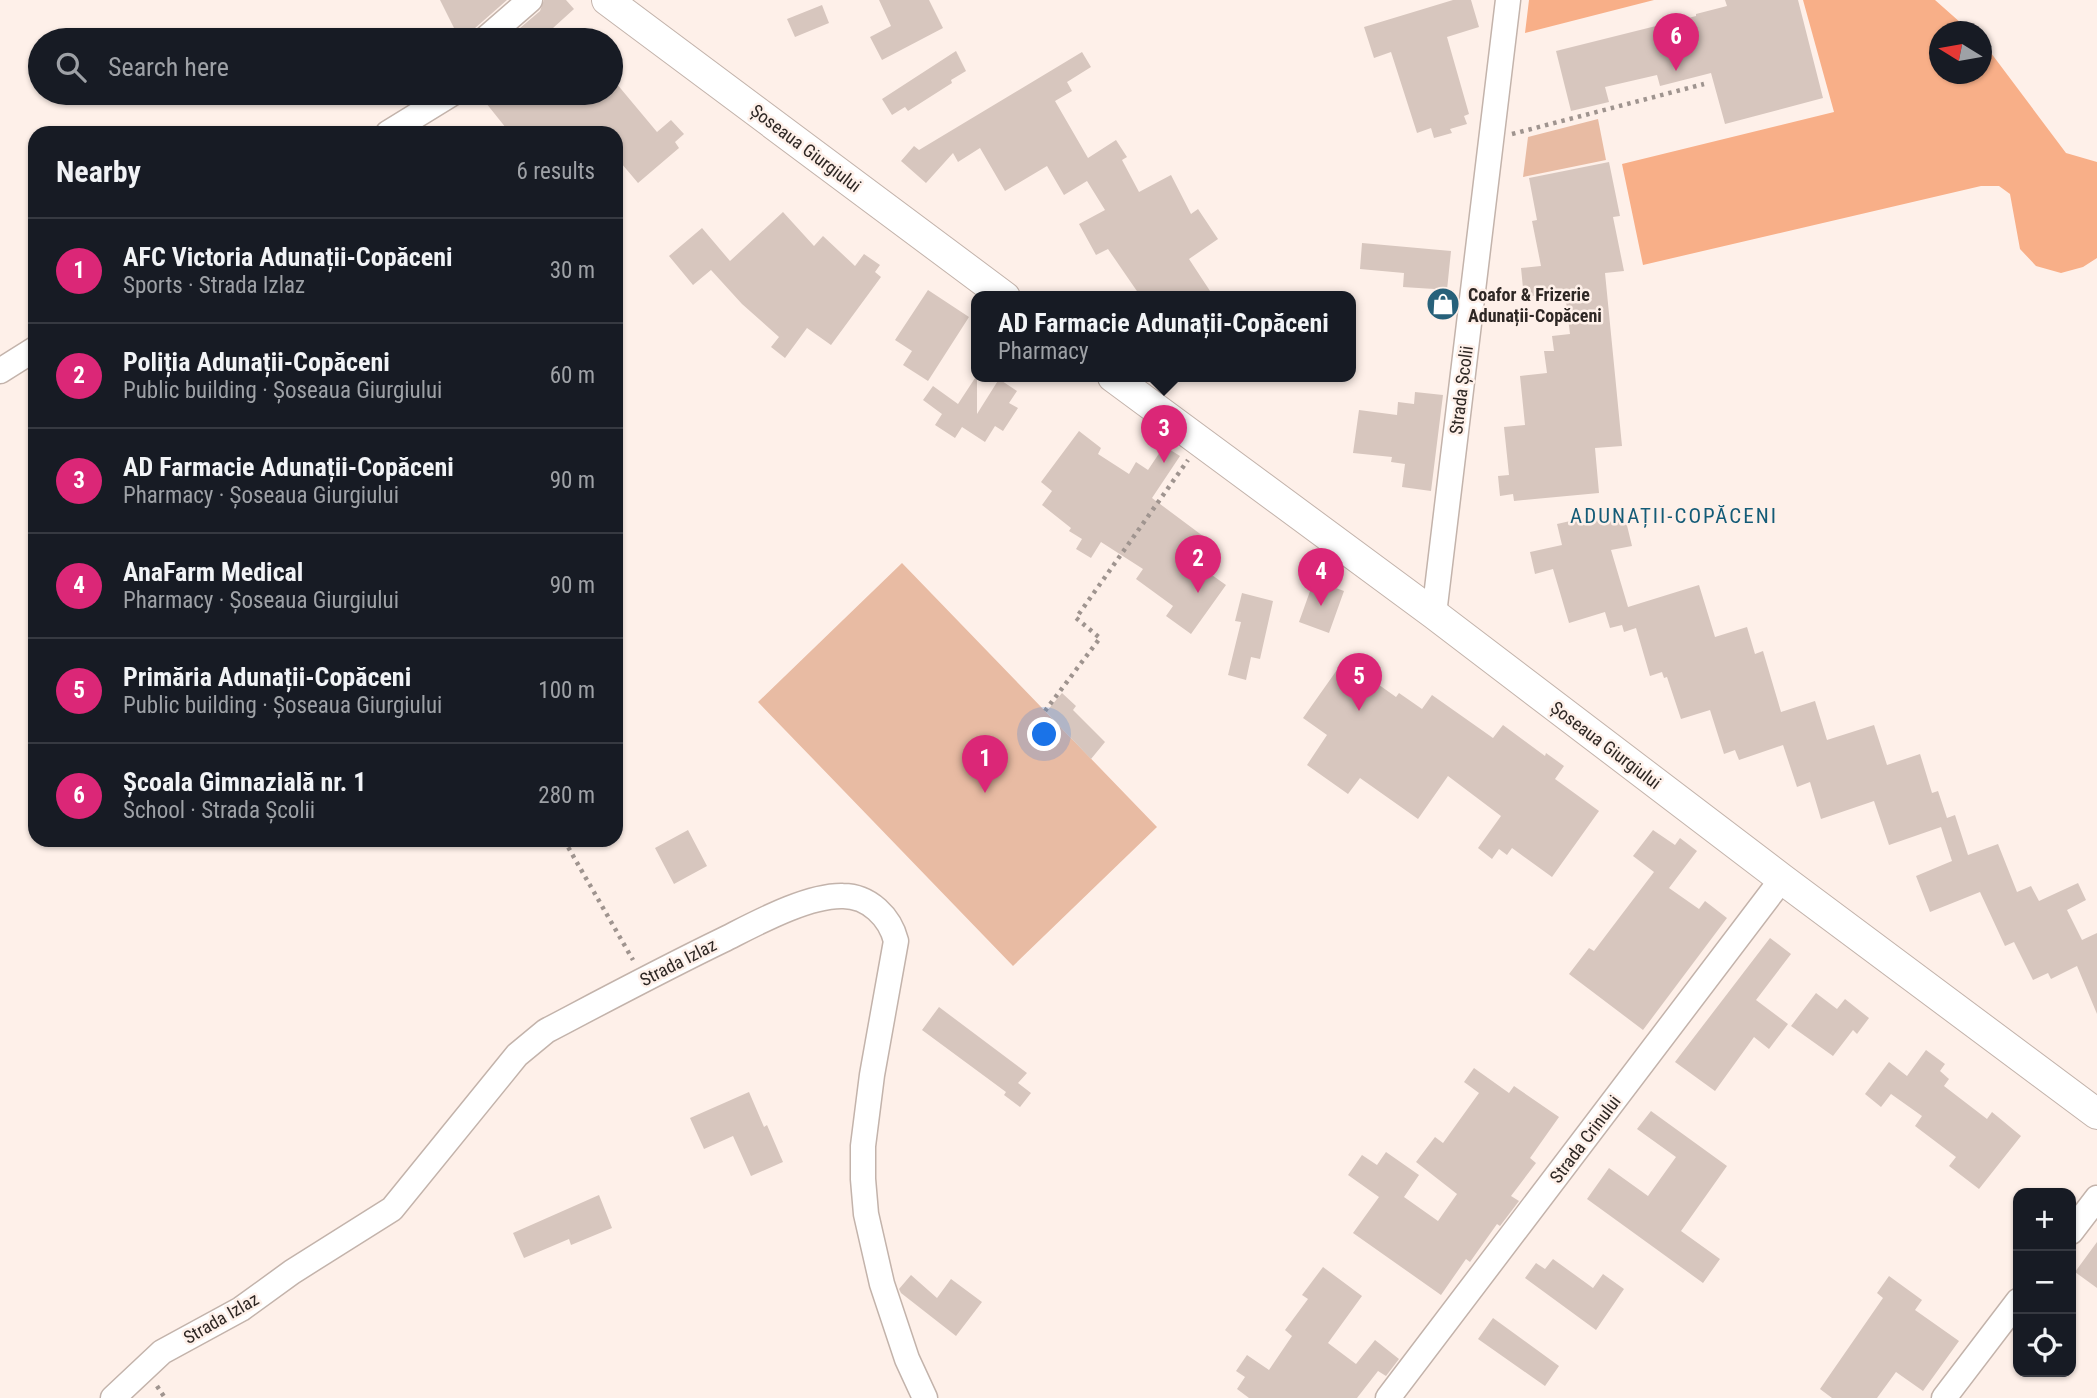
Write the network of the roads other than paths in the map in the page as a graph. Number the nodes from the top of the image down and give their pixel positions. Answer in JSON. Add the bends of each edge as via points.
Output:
{"nodes":[{"id":1,"x":530,"y":0,"type":"edge"},
{"id":2,"x":607,"y":0,"type":"edge"},
{"id":3,"x":1508,"y":0,"type":"edge"},
{"id":4,"x":498,"y":28,"type":"edge"},
{"id":5,"x":434,"y":105,"type":"edge"},
{"id":6,"x":399,"y":126,"type":"edge"},
{"id":7,"x":997,"y":291,"type":"edge"},
{"id":8,"x":28,"y":353,"type":"edge"},
{"id":9,"x":0,"y":371,"type":"edge"},
{"id":10,"x":1121,"y":382,"type":"edge"},
{"id":11,"x":1434,"y":614,"type":"junction"},
{"id":12,"x":1782,"y":879,"type":"junction"},
{"id":13,"x":2097,"y":1114,"type":"edge"},
{"id":14,"x":2097,"y":1198,"type":"edge"},
{"id":15,"x":2076,"y":1225,"type":"edge"},
{"id":16,"x":2013,"y":1308,"type":"edge"},
{"id":17,"x":113,"y":1398,"type":"edge"},
{"id":18,"x":925,"y":1398,"type":"edge"},
{"id":19,"x":1388,"y":1398,"type":"edge"},
{"id":20,"x":1944,"y":1398,"type":"edge"}],
"edges":[{"from":1,"to":4,"type":"street"},
{"from":2,"to":7,"type":"street","name":"Șoseaua Giurgiului"},
{"from":3,"to":11,"type":"street","name":"Strada Școlii"},
{"from":5,"to":6,"type":"street"},
{"from":8,"to":9,"type":"street"},
{"from":10,"to":11,"type":"street","name":"Șoseaua Giurgiului"},
{"from":11,"to":12,"type":"street","name":"Șoseaua Giurgiului"},
{"from":12,"to":13,"type":"street","name":"Șoseaua Giurgiului"},
{"from":12,"to":19,"type":"street","name":"Strada Crinului"},
{"from":14,"to":15,"type":"street"},
{"from":16,"to":20,"type":"street"},
{"from":17,"to":18,"type":"street","name":"Strada Izlaz","via":[[162,1352],[241,1310],[392,1209],[517,1055],[546,1031],[771,916],[847,896],[873,906],[895,937],[863,1146],[866,1214],[882,1284]]}]}
